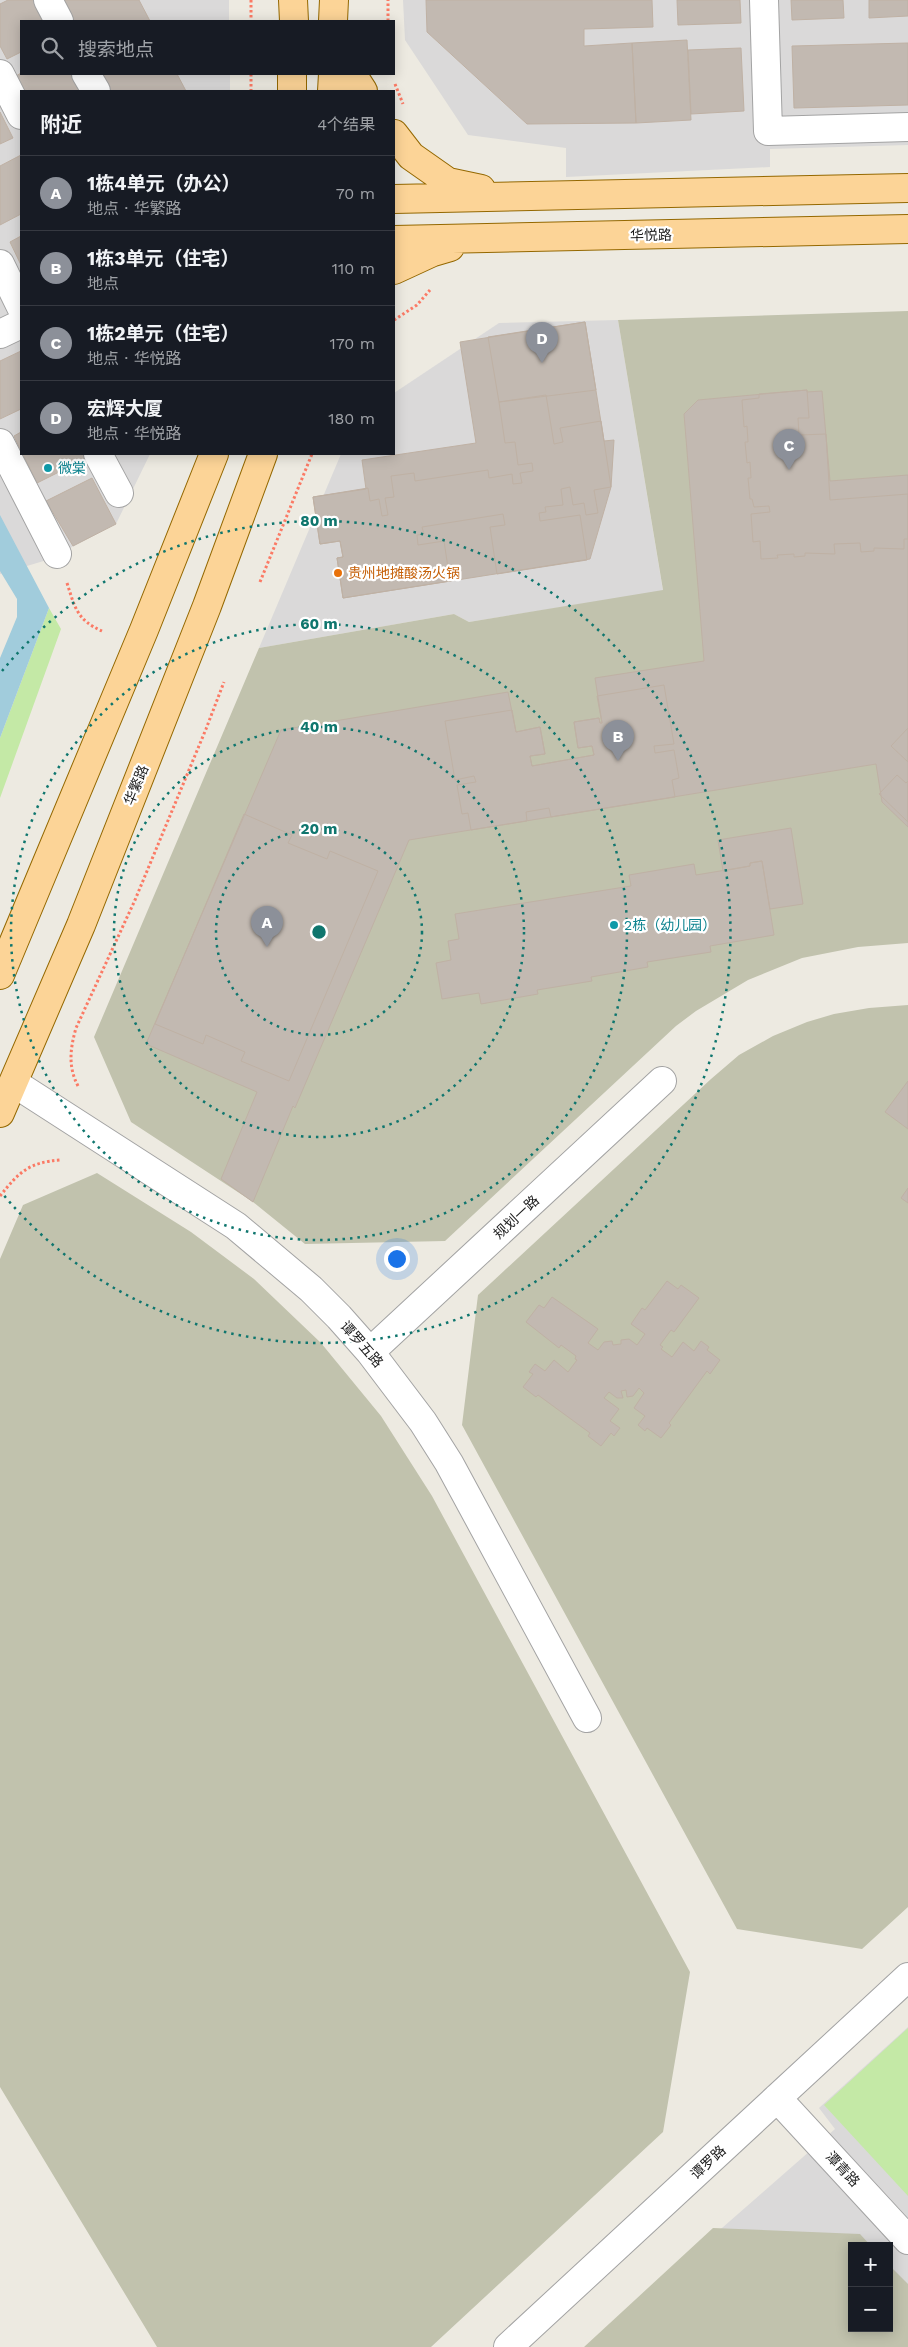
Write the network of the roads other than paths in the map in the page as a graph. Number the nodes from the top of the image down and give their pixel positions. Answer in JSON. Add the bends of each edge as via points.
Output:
{"nodes":[{"id":1,"x":48,"y":0,"type":"edge"},
{"id":2,"x":294,"y":0,"type":"edge"},
{"id":3,"x":764,"y":0,"type":"edge"},
{"id":4,"x":58,"y":20,"type":"edge"},
{"id":5,"x":294,"y":20,"type":"edge"},
{"id":6,"x":0,"y":74,"type":"edge"},
{"id":7,"x":87,"y":75,"type":"edge"},
{"id":8,"x":292,"y":75,"type":"edge"},
{"id":9,"x":333,"y":75,"type":"edge"},
{"id":10,"x":353,"y":75,"type":"edge"},
{"id":11,"x":95,"y":90,"type":"edge"},
{"id":12,"x":292,"y":90,"type":"edge"},
{"id":13,"x":332,"y":90,"type":"edge"},
{"id":14,"x":362,"y":90,"type":"edge"},
{"id":15,"x":20,"y":113,"type":"edge"},
{"id":16,"x":908,"y":127,"type":"edge"},
{"id":17,"x":395,"y":135,"type":"edge"},
{"id":18,"x":908,"y":188,"type":"edge"},
{"id":19,"x":519,"y":198,"type":"junction"},
{"id":20,"x":395,"y":199,"type":"edge"},
{"id":21,"x":908,"y":229,"type":"edge"},
{"id":22,"x":395,"y":240,"type":"edge"},
{"id":23,"x":473,"y":240,"type":"junction"},
{"id":24,"x":0,"y":264,"type":"edge"},
{"id":25,"x":395,"y":270,"type":"edge"},
{"id":26,"x":20,"y":305,"type":"edge"},
{"id":27,"x":20,"y":324,"type":"edge"},
{"id":28,"x":0,"y":334,"type":"edge"},
{"id":29,"x":0,"y":443,"type":"edge"},
{"id":30,"x":99,"y":455,"type":"edge"},
{"id":31,"x":214,"y":455,"type":"edge"},
{"id":32,"x":263,"y":455,"type":"edge"},
{"id":33,"x":118,"y":493,"type":"dead end"},
{"id":34,"x":57,"y":554,"type":"road end"},
{"id":35,"x":0,"y":975,"type":"edge"},
{"id":36,"x":662,"y":1081,"type":"dead end"},
{"id":37,"x":14,"y":1083,"type":"junction"},
{"id":38,"x":0,"y":1113,"type":"edge"},
{"id":39,"x":370,"y":1352,"type":"junction"},
{"id":40,"x":587,"y":1718,"type":"dead end"},
{"id":41,"x":908,"y":1977,"type":"edge"},
{"id":42,"x":777,"y":2098,"type":"junction"},
{"id":43,"x":908,"y":2240,"type":"edge"},
{"id":44,"x":508,"y":2347,"type":"edge"}],
"edges":[{"from":1,"to":4,"type":"street"},
{"from":2,"to":5,"type":"main road"},
{"from":3,"to":16,"type":"street","via":[[768,131]]},
{"from":6,"to":15,"type":"street"},
{"from":7,"to":11,"type":"street"},
{"from":8,"to":12,"type":"main road"},
{"from":9,"to":13,"type":"main road"},
{"from":10,"to":14,"type":"main road"},
{"from":17,"to":19,"type":"main road","via":[[412,156],[448,182]]},
{"from":18,"to":19,"type":"main road"},
{"from":19,"to":20,"type":"main road"},
{"from":21,"to":23,"type":"main road","name":"华悦路"},
{"from":22,"to":23,"type":"main road","name":"华悦路"},
{"from":23,"to":25,"type":"main road","via":[[433,252]]},
{"from":24,"to":26,"type":"street"},
{"from":27,"to":28,"type":"street"},
{"from":29,"to":34,"type":"street"},
{"from":30,"to":33,"type":"street"},
{"from":31,"to":35,"type":"main road"},
{"from":32,"to":37,"type":"main road","name":"华繁路","via":[[207,606]]},
{"from":36,"to":39,"type":"street","name":"规划一路"},
{"from":37,"to":38,"type":"main road","name":"华繁路"},
{"from":37,"to":39,"type":"street","name":"谭罗五路","via":[[236,1226],[311,1289]]},
{"from":39,"to":40,"type":"street","name":"谭罗五路","via":[[424,1422],[449,1463]]},
{"from":41,"to":42,"type":"street","name":"谭罗路"},
{"from":42,"to":43,"type":"street","name":"潭青路"},
{"from":42,"to":44,"type":"street","name":"谭罗路"}]}
